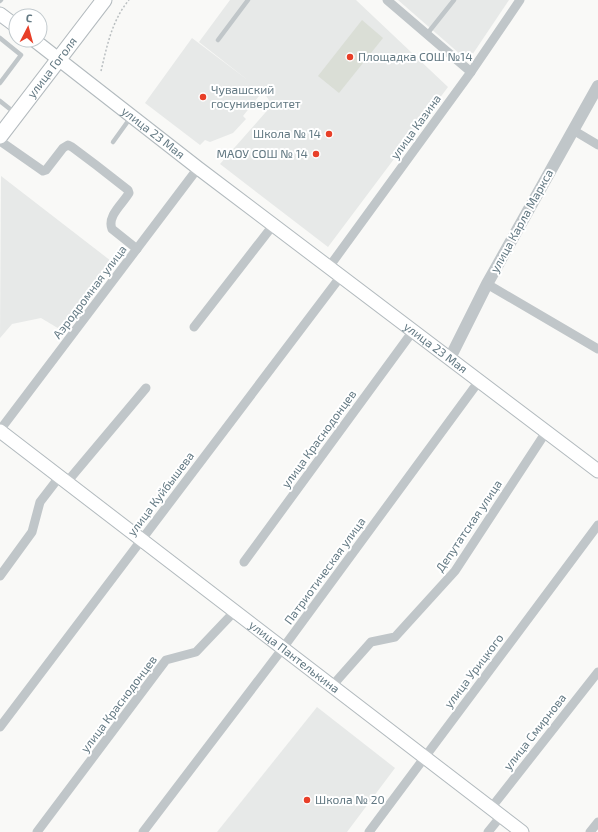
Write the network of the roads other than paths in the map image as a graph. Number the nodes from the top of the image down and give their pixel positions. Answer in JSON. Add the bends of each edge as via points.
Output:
{"nodes":[{"id":1,"x":104,"y":0,"type":"edge"},
{"id":2,"x":248,"y":0,"type":"edge"},
{"id":3,"x":387,"y":0,"type":"edge"},
{"id":4,"x":454,"y":0,"type":"edge"},
{"id":5,"x":520,"y":0,"type":"edge"},
{"id":6,"x":427,"y":34,"type":"junction"},
{"id":7,"x":0,"y":38,"type":"edge"},
{"id":8,"x":218,"y":40,"type":"dead end"},
{"id":9,"x":44,"y":48,"type":"edge"},
{"id":10,"x":59,"y":60,"type":"junction"},
{"id":11,"x":471,"y":72,"type":"junction"},
{"id":12,"x":0,"y":83,"type":"edge"},
{"id":13,"x":598,"y":86,"type":"edge"},
{"id":14,"x":0,"y":101,"type":"edge"},
{"id":15,"x":16,"y":114,"type":"junction"},
{"id":16,"x":132,"y":116,"type":"junction"},
{"id":17,"x":573,"y":130,"type":"junction"},
{"id":18,"x":0,"y":136,"type":"edge"},
{"id":19,"x":0,"y":141,"type":"edge"},
{"id":20,"x":113,"y":142,"type":"dead end"},
{"id":21,"x":598,"y":145,"type":"edge"},
{"id":22,"x":198,"y":168,"type":"junction"},
{"id":23,"x":274,"y":224,"type":"junction"},
{"id":24,"x":137,"y":249,"type":"junction"},
{"id":25,"x":330,"y":267,"type":"junction"},
{"id":26,"x":341,"y":276,"type":"junction"},
{"id":27,"x":487,"y":284,"type":"junction"},
{"id":28,"x":194,"y":327,"type":"dead end"},
{"id":29,"x":413,"y":330,"type":"junction"},
{"id":30,"x":598,"y":349,"type":"edge"},
{"id":31,"x":450,"y":358,"type":"junction"},
{"id":32,"x":480,"y":381,"type":"junction"},
{"id":33,"x":146,"y":388,"type":"dead end"},
{"id":34,"x":0,"y":431,"type":"edge"},
{"id":35,"x":546,"y":432,"type":"junction"},
{"id":36,"x":598,"y":471,"type":"edge"},
{"id":37,"x":64,"y":479,"type":"junction"},
{"id":38,"x":598,"y":525,"type":"edge"},
{"id":39,"x":142,"y":539,"type":"junction"},
{"id":40,"x":244,"y":562,"type":"dead end"},
{"id":41,"x":0,"y":576,"type":"edge"},
{"id":42,"x":235,"y":611,"type":"junction"},
{"id":43,"x":283,"y":648,"type":"junction"},
{"id":44,"x":598,"y":672,"type":"edge"},
{"id":45,"x":332,"y":686,"type":"junction"},
{"id":46,"x":0,"y":727,"type":"edge"},
{"id":47,"x":424,"y":757,"type":"junction"},
{"id":48,"x":496,"y":812,"type":"junction"},
{"id":49,"x":598,"y":822,"type":"edge"},
{"id":50,"x":37,"y":832,"type":"edge"},
{"id":51,"x":143,"y":832,"type":"edge"},
{"id":52,"x":369,"y":832,"type":"edge"},
{"id":53,"x":488,"y":832,"type":"edge"},
{"id":54,"x":522,"y":832,"type":"edge"},
{"id":55,"x":590,"y":832,"type":"edge"}],
"edges":[{"from":1,"to":10,"type":"main road","name":"улица Гоголя"},
{"from":2,"to":8,"type":"lane"},
{"from":3,"to":6,"type":"street"},
{"from":4,"to":6,"type":"lane"},
{"from":5,"to":11,"type":"street","name":"улица Казина"},
{"from":6,"to":11,"type":"street"},
{"from":7,"to":12,"type":"lane","via":[[21,55]]},
{"from":9,"to":10,"type":"main road","name":"улица 23 Мая"},
{"from":10,"to":15,"type":"main road","name":"улица Гоголя"},
{"from":10,"to":16,"type":"main road","name":"улица 23 Мая"},
{"from":11,"to":25,"type":"street","name":"улица Казина"},
{"from":13,"to":17,"type":"street","name":"улица Карла Маркса"},
{"from":14,"to":15,"type":"lane"},
{"from":15,"to":18,"type":"main road","name":"улица Гоголя"},
{"from":16,"to":20,"type":"lane"},
{"from":16,"to":22,"type":"main road","name":"улица 23 Мая"},
{"from":17,"to":21,"type":"street"},
{"from":17,"to":27,"type":"street","name":"улица Карла Маркса"},
{"from":19,"to":24,"type":"street","via":[[43,171],[68,145],[99,162],[128,190],[129,193],[110,219],[110,225]]},
{"from":22,"to":23,"type":"main road","name":"улица 23 Мая"},
{"from":22,"to":24,"type":"street","name":"Аэродромная улица"},
{"from":23,"to":25,"type":"main road","name":"улица 23 Мая"},
{"from":23,"to":28,"type":"street"},
{"from":24,"to":34,"type":"street","name":"Аэродромная улица"},
{"from":25,"to":26,"type":"main road","name":"улица 23 Мая"},
{"from":26,"to":29,"type":"main road","name":"улица 23 Мая"},
{"from":26,"to":39,"type":"street","name":"улица Куйбышева"},
{"from":27,"to":30,"type":"street"},
{"from":27,"to":31,"type":"street","name":"улица Карла Маркса"},
{"from":29,"to":31,"type":"main road","name":"улица 23 Мая"},
{"from":29,"to":40,"type":"street","name":"улица Краснодонцев"},
{"from":31,"to":32,"type":"main road","name":"улица 23 Мая"},
{"from":32,"to":35,"type":"main road","name":"улица 23 Мая"},
{"from":32,"to":43,"type":"street","name":"Патриотическая улица"},
{"from":33,"to":37,"type":"street"},
{"from":34,"to":37,"type":"main road","name":"улица Пантелькина"},
{"from":35,"to":36,"type":"main road","name":"улица 23 Мая"},
{"from":35,"to":45,"type":"street","name":"Депутатская улица","via":[[455,571],[395,637],[371,642]]},
{"from":37,"to":39,"type":"main road","name":"улица Пантелькина"},
{"from":37,"to":41,"type":"street","via":[[40,502],[32,532]]},
{"from":38,"to":47,"type":"street","name":"улица Урицкого"},
{"from":39,"to":42,"type":"main road","name":"улица Пантелькина"},
{"from":39,"to":46,"type":"street","name":"улица Куйбышева"},
{"from":42,"to":43,"type":"main road","name":"улица Пантелькина"},
{"from":42,"to":50,"type":"street","name":"улица Краснодонцев","via":[[196,652],[166,660]]},
{"from":43,"to":45,"type":"main road","name":"улица Пантелькина"},
{"from":43,"to":51,"type":"street","name":"Патриотическая улица"},
{"from":44,"to":48,"type":"street","name":"улица Смирнова"},
{"from":45,"to":47,"type":"main road","name":"улица Пантелькина"},
{"from":47,"to":48,"type":"main road","name":"улица Пантелькина"},
{"from":47,"to":52,"type":"street","name":"улица Урицкого"},
{"from":48,"to":53,"type":"street","name":"улица Смирнова"},
{"from":48,"to":54,"type":"main road","name":"улица Пантелькина"},
{"from":49,"to":55,"type":"street"}]}
